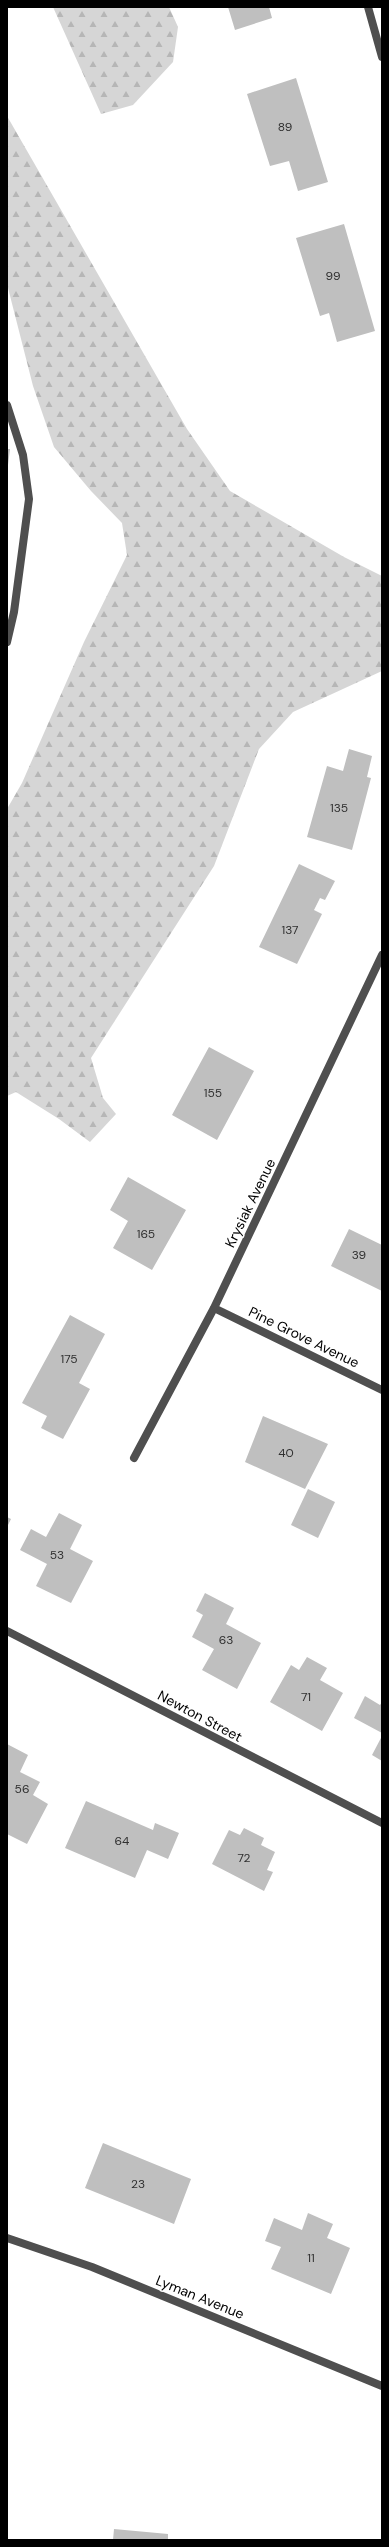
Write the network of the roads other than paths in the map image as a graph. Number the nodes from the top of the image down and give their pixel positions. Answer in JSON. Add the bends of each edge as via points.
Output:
{"nodes":[{"id":1,"x":368,"y":7,"type":"edge"},
{"id":2,"x":382,"y":55,"type":"edge"},
{"id":3,"x":7,"y":405,"type":"edge"},
{"id":4,"x":7,"y":642,"type":"edge"},
{"id":5,"x":382,"y":956,"type":"edge"},
{"id":6,"x":214,"y":1308,"type":"junction"},
{"id":7,"x":382,"y":1390,"type":"edge"},
{"id":8,"x":134,"y":1458,"type":"dead end"},
{"id":9,"x":7,"y":1631,"type":"edge"},
{"id":10,"x":382,"y":1823,"type":"edge"},
{"id":11,"x":7,"y":2238,"type":"edge"},
{"id":12,"x":382,"y":2386,"type":"edge"}],
"edges":[{"from":1,"to":2,"type":"street"},
{"from":3,"to":4,"type":"street","via":[[23,455],[29,499],[14,612]]},
{"from":5,"to":6,"type":"street","name":"Krysiak Avenue"},
{"from":6,"to":7,"type":"street","name":"Pine Grove Avenue"},
{"from":6,"to":8,"type":"street","name":"Krysiak Avenue"},
{"from":9,"to":10,"type":"street","name":"Newton Street"},
{"from":11,"to":12,"type":"street","name":"Lyman Avenue","via":[[92,2267]]}]}
